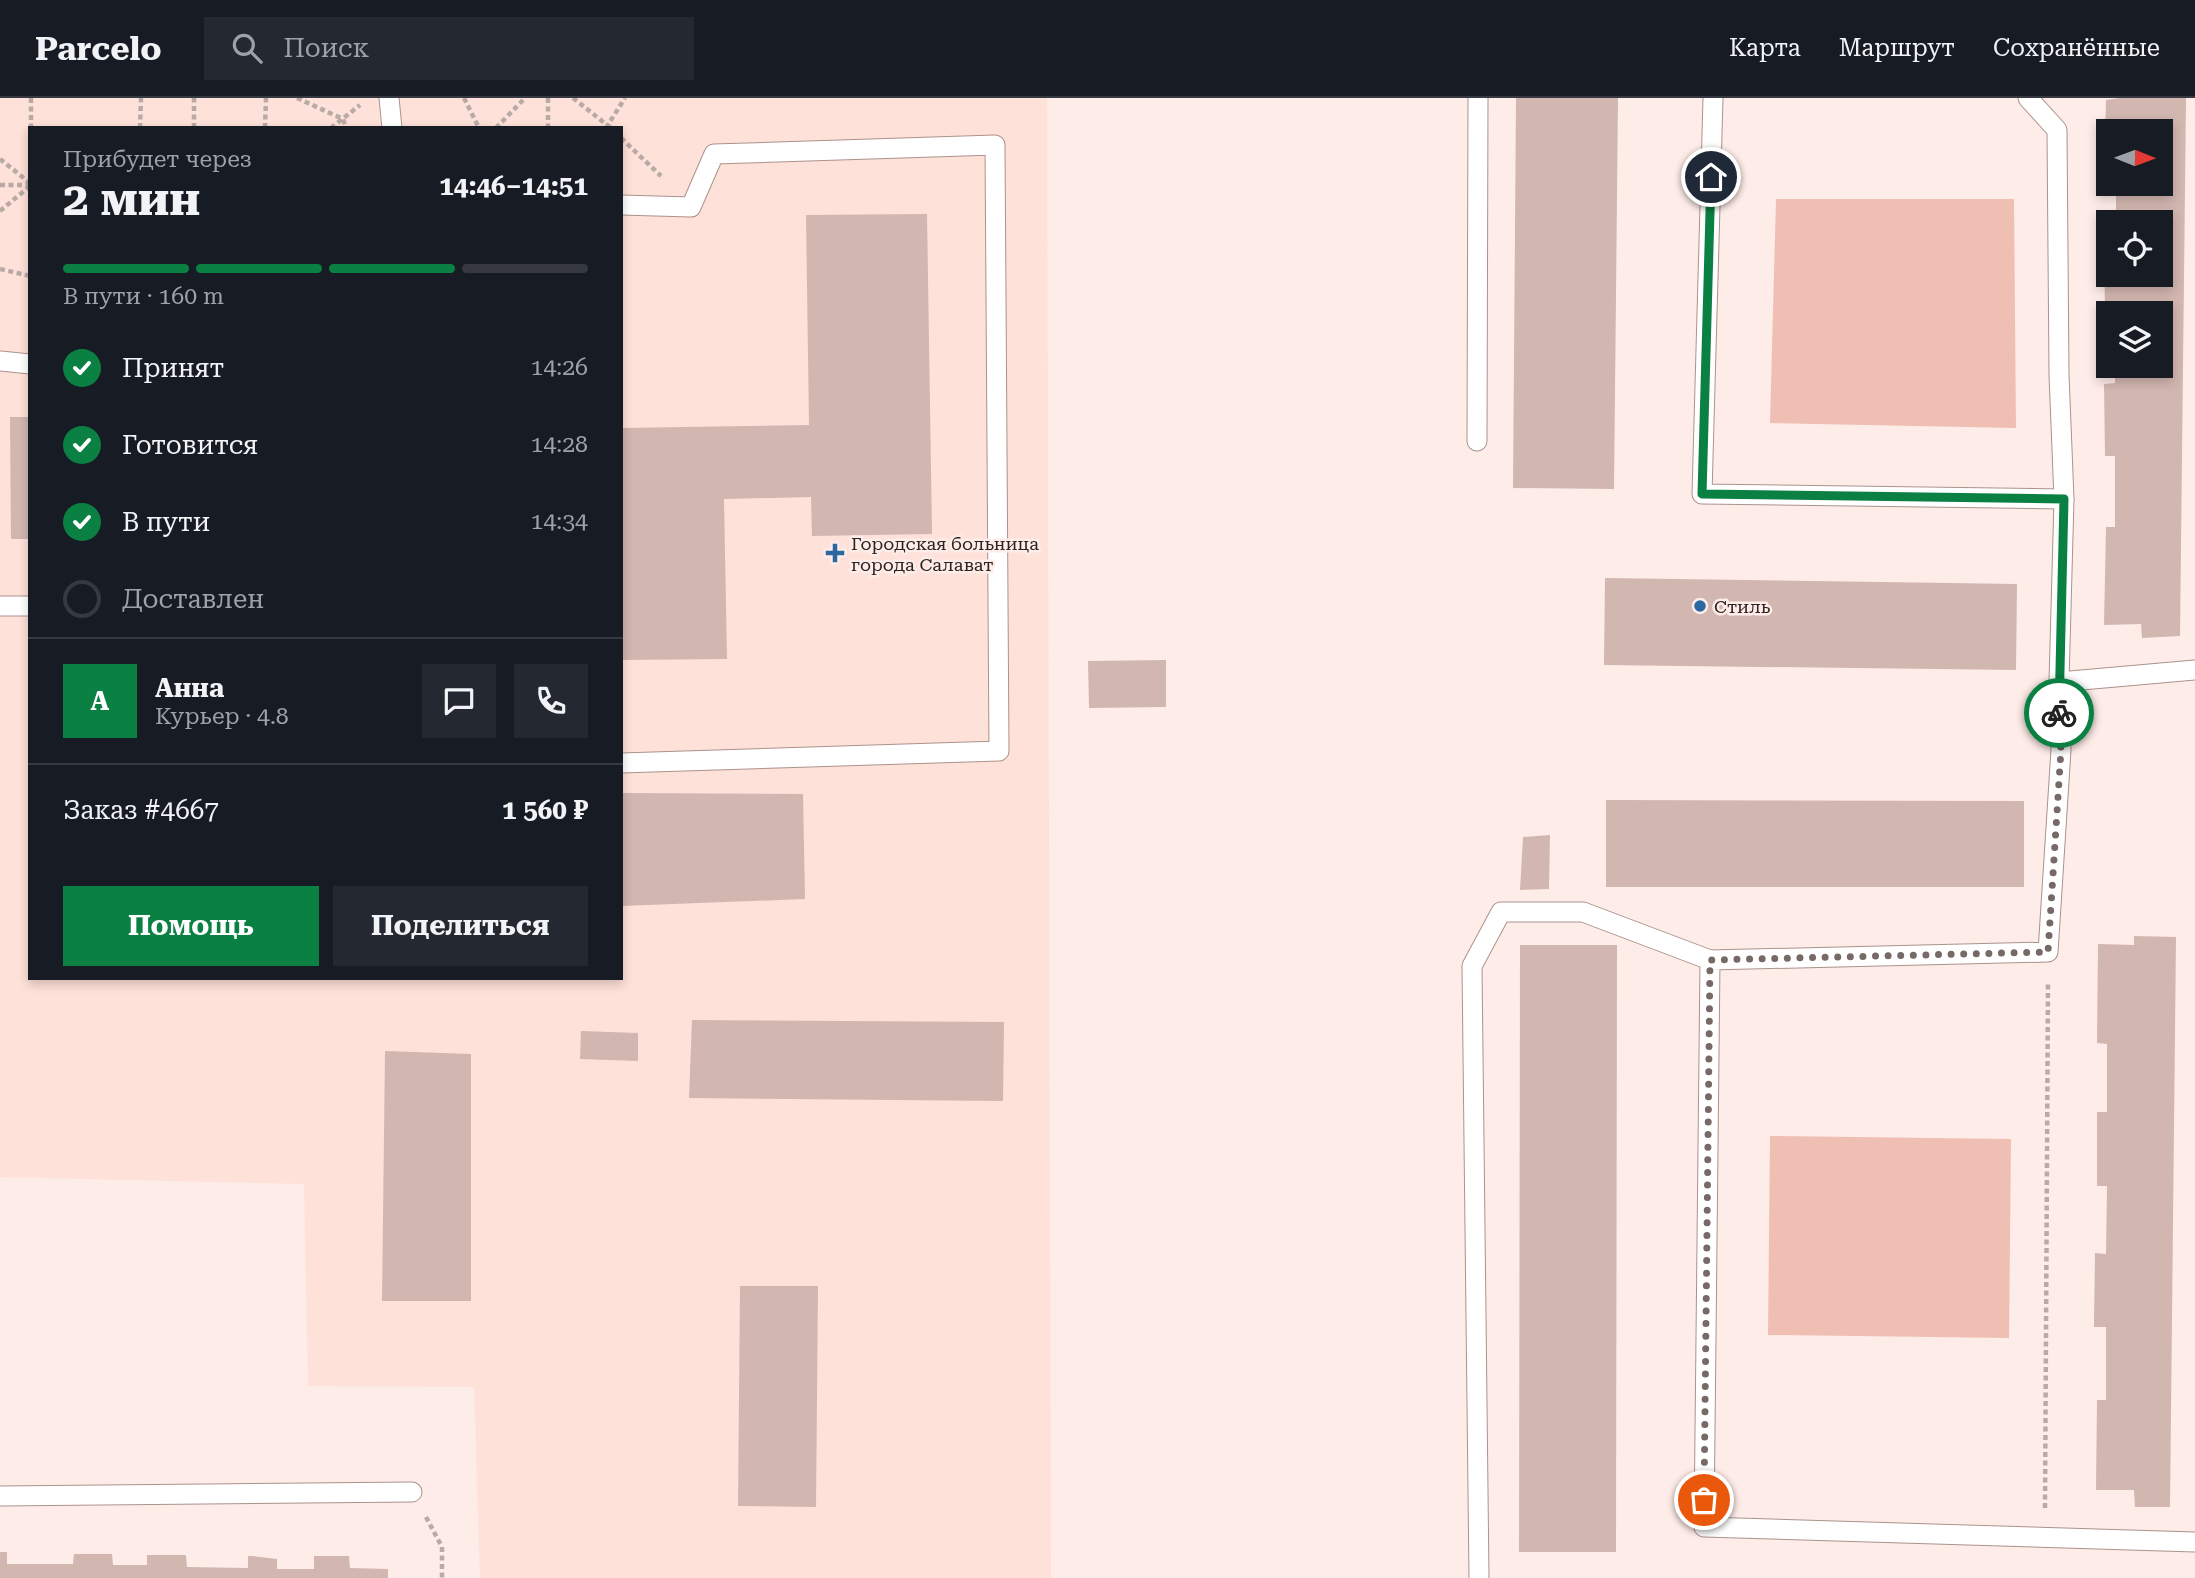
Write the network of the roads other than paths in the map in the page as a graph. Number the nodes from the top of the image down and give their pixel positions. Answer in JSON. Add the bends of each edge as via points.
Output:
{"nodes":[{"id":1,"x":389,"y":98,"type":"edge"},
{"id":2,"x":1478,"y":98,"type":"edge"},
{"id":3,"x":1713,"y":98,"type":"edge"},
{"id":4,"x":2028,"y":98,"type":"edge"},
{"id":5,"x":393,"y":126,"type":"edge"},
{"id":6,"x":623,"y":205,"type":"edge"},
{"id":7,"x":0,"y":361,"type":"edge"},
{"id":8,"x":28,"y":363,"type":"edge"},
{"id":9,"x":1477,"y":441,"type":"dead end"},
{"id":10,"x":2064,"y":499,"type":"junction"},
{"id":11,"x":0,"y":606,"type":"edge"},
{"id":12,"x":28,"y":606,"type":"edge"},
{"id":13,"x":2195,"y":670,"type":"edge"},
{"id":14,"x":2059,"y":682,"type":"junction"},
{"id":15,"x":623,"y":763,"type":"edge"},
{"id":16,"x":1710,"y":960,"type":"junction"},
{"id":17,"x":412,"y":1492,"type":"road end"},
{"id":18,"x":0,"y":1496,"type":"edge"},
{"id":19,"x":2195,"y":1542,"type":"edge"},
{"id":20,"x":1479,"y":1578,"type":"edge"}],
"edges":[{"from":1,"to":5,"type":"lane"},
{"from":2,"to":9,"type":"lane"},
{"from":3,"to":10,"type":"lane","via":[[1702,494]]},
{"from":4,"to":10,"type":"lane","via":[[2057,130]]},
{"from":6,"to":15,"type":"lane","via":[[691,207],[714,154],[995,145],[999,751]]},
{"from":7,"to":8,"type":"lane"},
{"from":10,"to":14,"type":"lane"},
{"from":11,"to":12,"type":"lane"},
{"from":13,"to":14,"type":"lane"},
{"from":14,"to":16,"type":"lane","via":[[2061,750],[2048,952]]},
{"from":16,"to":19,"type":"lane","via":[[1704,1527]]},
{"from":16,"to":20,"type":"lane","via":[[1583,912],[1501,912],[1472,966]]},
{"from":17,"to":18,"type":"lane"}]}
